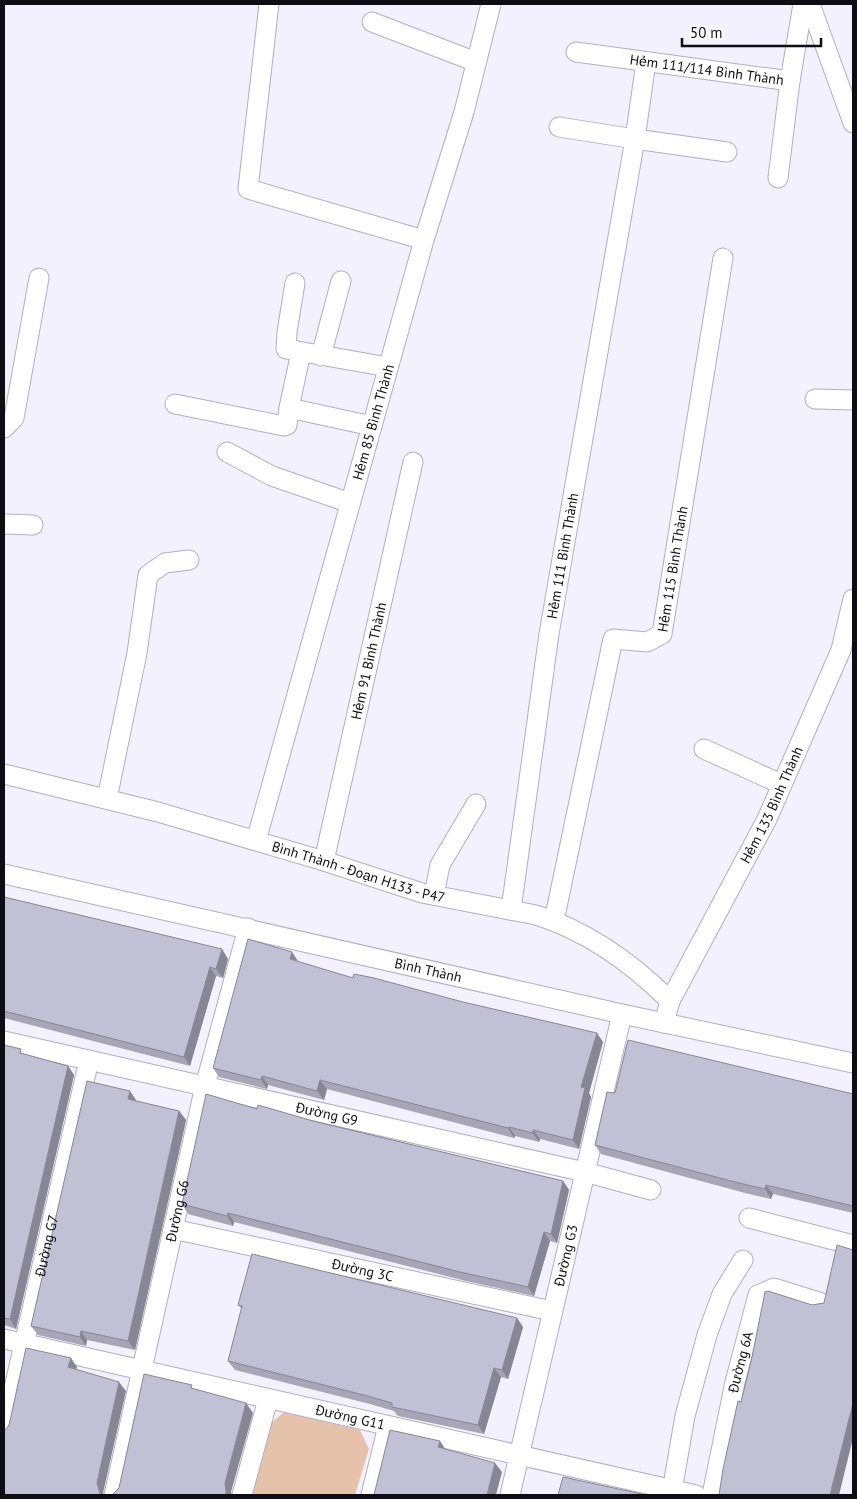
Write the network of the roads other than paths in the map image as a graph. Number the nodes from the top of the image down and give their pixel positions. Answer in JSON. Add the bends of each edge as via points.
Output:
{"nodes":[{"id":1,"x":269,"y":4,"type":"edge"},
{"id":2,"x":491,"y":4,"type":"edge"},
{"id":3,"x":803,"y":4,"type":"edge"},
{"id":4,"x":810,"y":4,"type":"edge"},
{"id":5,"x":372,"y":22,"type":"dead end"},
{"id":6,"x":576,"y":52,"type":"dead end"},
{"id":7,"x":476,"y":62,"type":"junction"},
{"id":8,"x":646,"y":62,"type":"junction"},
{"id":9,"x":790,"y":81,"type":"junction"},
{"id":10,"x":853,"y":123,"type":"edge"},
{"id":11,"x":559,"y":127,"type":"dead end"},
{"id":12,"x":635,"y":139,"type":"junction"},
{"id":13,"x":726,"y":152,"type":"dead end"},
{"id":14,"x":778,"y":178,"type":"dead end"},
{"id":15,"x":424,"y":240,"type":"junction"},
{"id":16,"x":722,"y":258,"type":"dead end"},
{"id":17,"x":39,"y":278,"type":"dead end"},
{"id":18,"x":341,"y":281,"type":"dead end"},
{"id":19,"x":295,"y":283,"type":"dead end"},
{"id":20,"x":301,"y":352,"type":"junction"},
{"id":21,"x":321,"y":356,"type":"junction"},
{"id":22,"x":388,"y":367,"type":"junction"},
{"id":23,"x":815,"y":399,"type":"dead end"},
{"id":24,"x":853,"y":400,"type":"edge"},
{"id":25,"x":175,"y":404,"type":"dead end"},
{"id":26,"x":289,"y":408,"type":"junction"},
{"id":27,"x":372,"y":426,"type":"junction"},
{"id":28,"x":4,"y":428,"type":"edge"},
{"id":29,"x":227,"y":452,"type":"dead end"},
{"id":30,"x":413,"y":462,"type":"dead end"},
{"id":31,"x":350,"y":503,"type":"junction"},
{"id":32,"x":4,"y":524,"type":"edge"},
{"id":33,"x":33,"y":525,"type":"dead end"},
{"id":34,"x":189,"y":560,"type":"dead end"},
{"id":35,"x":853,"y":599,"type":"edge"},
{"id":36,"x":849,"y":639,"type":"edge"},
{"id":37,"x":704,"y":749,"type":"dead end"},
{"id":38,"x":4,"y":774,"type":"edge"},
{"id":39,"x":781,"y":784,"type":"junction"},
{"id":40,"x":107,"y":799,"type":"junction"},
{"id":41,"x":476,"y":804,"type":"dead end"},
{"id":42,"x":256,"y":841,"type":"junction"},
{"id":43,"x":324,"y":861,"type":"junction"},
{"id":44,"x":4,"y":874,"type":"edge"},
{"id":45,"x":434,"y":895,"type":"junction"},
{"id":46,"x":511,"y":910,"type":"junction"},
{"id":47,"x":554,"y":921,"type":"junction"},
{"id":48,"x":248,"y":928,"type":"junction"},
{"id":49,"x":670,"y":1001,"type":"junction"},
{"id":50,"x":622,"y":1014,"type":"junction"},
{"id":51,"x":664,"y":1023,"type":"junction"},
{"id":52,"x":4,"y":1041,"type":"edge"},
{"id":53,"x":90,"y":1060,"type":"junction"},
{"id":54,"x":853,"y":1063,"type":"edge"},
{"id":55,"x":206,"y":1086,"type":"junction"},
{"id":56,"x":585,"y":1172,"type":"junction"},
{"id":57,"x":651,"y":1190,"type":"dead end"},
{"id":58,"x":749,"y":1218,"type":"dead end"},
{"id":59,"x":174,"y":1229,"type":"junction"},
{"id":60,"x":853,"y":1245,"type":"edge"},
{"id":61,"x":742,"y":1260,"type":"dead end"},
{"id":62,"x":822,"y":1303,"type":"edge"},
{"id":63,"x":552,"y":1311,"type":"junction"},
{"id":64,"x":4,"y":1338,"type":"edge"},
{"id":65,"x":24,"y":1343,"type":"junction"},
{"id":66,"x":142,"y":1370,"type":"junction"},
{"id":67,"x":268,"y":1399,"type":"junction"},
{"id":68,"x":388,"y":1426,"type":"junction"},
{"id":69,"x":4,"y":1432,"type":"edge"},
{"id":70,"x":518,"y":1456,"type":"junction"},
{"id":71,"x":672,"y":1491,"type":"junction"},
{"id":72,"x":114,"y":1495,"type":"edge"},
{"id":73,"x":242,"y":1495,"type":"edge"},
{"id":74,"x":371,"y":1495,"type":"edge"},
{"id":75,"x":510,"y":1495,"type":"edge"},
{"id":76,"x":696,"y":1495,"type":"edge"},
{"id":77,"x":712,"y":1495,"type":"edge"}],
"edges":[{"from":1,"to":15,"type":"street","via":[[248,189]]},
{"from":2,"to":7,"type":"street","name":"Hẻm 85 Bình Thành"},
{"from":3,"to":9,"type":"street","name":"Hẻm 111/114 Bình Thành"},
{"from":4,"to":10,"type":"street"},
{"from":5,"to":7,"type":"street"},
{"from":6,"to":8,"type":"street","name":"Hẻm 111/114 Bình Thành"},
{"from":7,"to":15,"type":"street","name":"Hẻm 85 Bình Thành","via":[[464,112]]},
{"from":8,"to":9,"type":"street","name":"Hẻm 111/114 Bình Thành"},
{"from":8,"to":12,"type":"street"},
{"from":9,"to":14,"type":"street"},
{"from":11,"to":12,"type":"street"},
{"from":12,"to":13,"type":"street"},
{"from":12,"to":46,"type":"street","name":"Hẻm 111 Bình Thành","via":[[549,634]]},
{"from":15,"to":22,"type":"street","name":"Hẻm 85 Bình Thành"},
{"from":16,"to":47,"type":"street","name":"Hẻm 115 Bình Thành","via":[[662,634],[647,642],[613,639]]},
{"from":17,"to":28,"type":"street","via":[[14,418]]},
{"from":18,"to":21,"type":"street"},
{"from":19,"to":20,"type":"street","via":[[286,350]]},
{"from":20,"to":21,"type":"street"},
{"from":20,"to":26,"type":"street"},
{"from":21,"to":22,"type":"street"},
{"from":22,"to":27,"type":"street","name":"Hẻm 85 Bình Thành"},
{"from":23,"to":24,"type":"street"},
{"from":25,"to":26,"type":"street","via":[[284,426],[287,425]]},
{"from":26,"to":27,"type":"street"},
{"from":27,"to":31,"type":"street","name":"Hẻm 85 Bình Thành"},
{"from":29,"to":31,"type":"street","via":[[272,476]]},
{"from":30,"to":43,"type":"street","name":"Hẻm 91 Bình Thành"},
{"from":31,"to":42,"type":"street","name":"Hẻm 85 Bình Thành"},
{"from":32,"to":33,"type":"street"},
{"from":34,"to":40,"type":"street","via":[[165,563],[148,575],[137,653]]},
{"from":35,"to":36,"type":"street","name":"Hẻm 133 Bình Thành"},
{"from":36,"to":39,"type":"street","name":"Hẻm 133 Bình Thành","via":[[841,650]]},
{"from":37,"to":39,"type":"street"},
{"from":38,"to":40,"type":"street","name":"Bình Thành - Đoạn H133 - P47"},
{"from":39,"to":49,"type":"street","name":"Hẻm 133 Bình Thành","via":[[767,819]]},
{"from":40,"to":42,"type":"street","name":"Bình Thành - Đoạn H133 - P47"},
{"from":41,"to":45,"type":"street","via":[[440,864]]},
{"from":42,"to":43,"type":"street","name":"Bình Thành - Đoạn H133 - P47"},
{"from":43,"to":45,"type":"street","name":"Bình Thành - Đoạn H133 - P47"},
{"from":44,"to":48,"type":"street","name":"Bình Thành"},
{"from":45,"to":46,"type":"street","name":"Bình Thành - Đoạn H133 - P47"},
{"from":46,"to":47,"type":"street","name":"Bình Thành - Đoạn H133 - P47"},
{"from":47,"to":49,"type":"street","name":"Bình Thành - Đoạn H133 - P47","via":[[603,947],[642,973]]},
{"from":48,"to":50,"type":"street","name":"Bình Thành"},
{"from":48,"to":55,"type":"street","name":"Đường G6"},
{"from":49,"to":51,"type":"street"},
{"from":50,"to":51,"type":"street","name":"Bình Thành"},
{"from":50,"to":56,"type":"street","name":"Đường G3"},
{"from":51,"to":54,"type":"street","name":"Bình Thành"},
{"from":52,"to":53,"type":"street","name":"Đường G9"},
{"from":53,"to":55,"type":"street","name":"Đường G9"},
{"from":53,"to":65,"type":"street","name":"Đường G7"},
{"from":55,"to":56,"type":"street","name":"Đường G9"},
{"from":55,"to":59,"type":"street","name":"Đường G6"},
{"from":56,"to":57,"type":"street","name":"Đường G9"},
{"from":56,"to":63,"type":"street","name":"Đường G3"},
{"from":58,"to":60,"type":"street"},
{"from":59,"to":63,"type":"street","name":"Đường 3C"},
{"from":59,"to":66,"type":"street","name":"Đường G6"},
{"from":61,"to":71,"type":"street","via":[[722,1294],[707,1335],[685,1416]]},
{"from":62,"to":77,"type":"street","name":"Đường 6A","via":[[774,1288],[758,1295]]},
{"from":63,"to":70,"type":"street","name":"Đường G3"},
{"from":64,"to":65,"type":"street","name":"Đường G11"},
{"from":65,"to":66,"type":"street","name":"Đường G11"},
{"from":65,"to":69,"type":"street","name":"Đường G7"},
{"from":66,"to":67,"type":"street","name":"Đường G11"},
{"from":66,"to":72,"type":"street","name":"Đường G6"},
{"from":67,"to":68,"type":"street","name":"Đường G11"},
{"from":67,"to":73,"type":"street"},
{"from":68,"to":70,"type":"street","name":"Đường G11"},
{"from":68,"to":74,"type":"street"},
{"from":70,"to":71,"type":"street","name":"Đường G11"},
{"from":70,"to":75,"type":"street","name":"Đường G3"},
{"from":71,"to":76,"type":"street","name":"Đường G11"}]}
